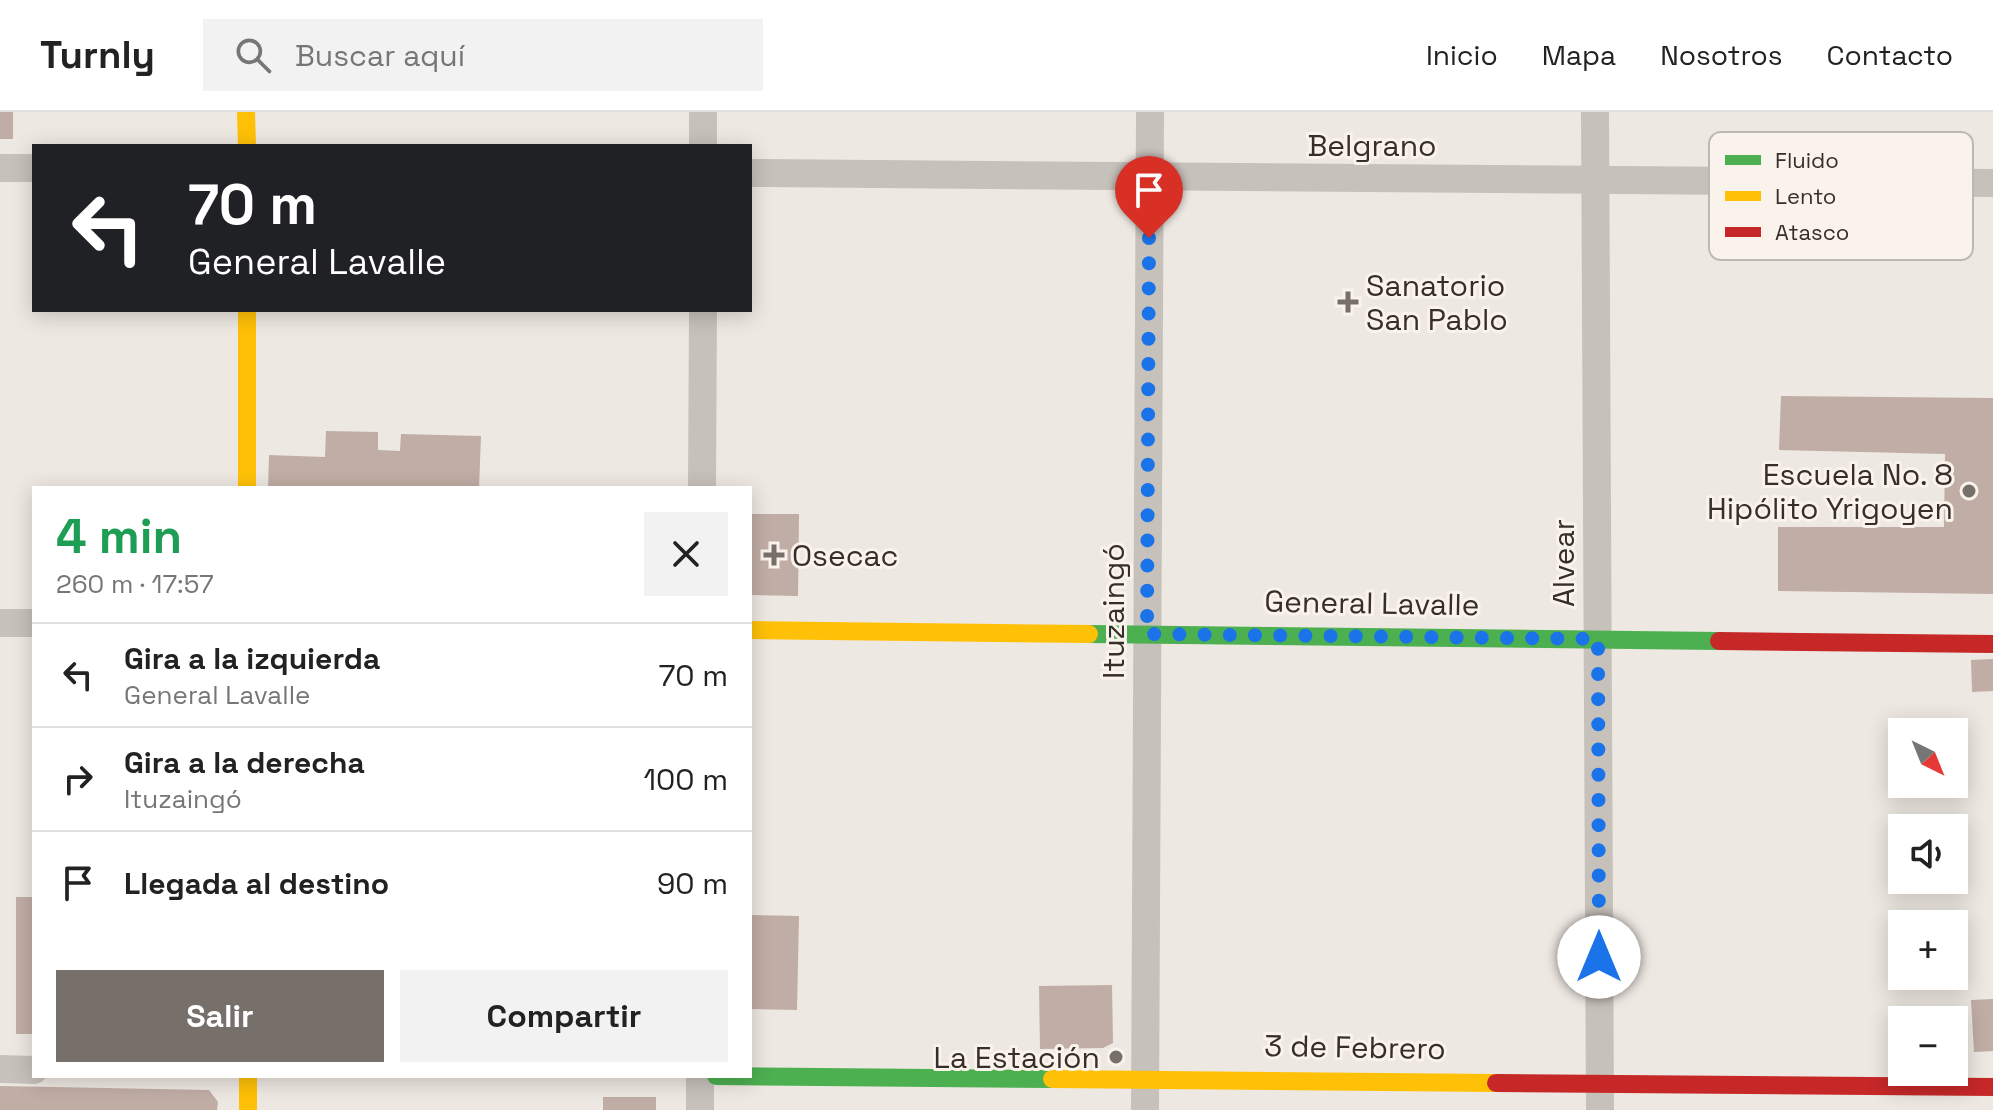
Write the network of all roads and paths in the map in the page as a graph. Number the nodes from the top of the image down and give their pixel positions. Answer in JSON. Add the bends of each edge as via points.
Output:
{"nodes":[{"id":1,"x":246,"y":112,"type":"edge"},
{"id":2,"x":703,"y":112,"type":"edge"},
{"id":3,"x":1150,"y":112,"type":"edge"},
{"id":4,"x":1595,"y":112,"type":"edge"},
{"id":5,"x":247,"y":144,"type":"edge"},
{"id":6,"x":703,"y":144,"type":"edge"},
{"id":7,"x":0,"y":168,"type":"edge"},
{"id":8,"x":32,"y":168,"type":"edge"},
{"id":9,"x":752,"y":173,"type":"edge"},
{"id":10,"x":1150,"y":177,"type":"junction"},
{"id":11,"x":1596,"y":180,"type":"junction"},
{"id":12,"x":1709,"y":181,"type":"edge"},
{"id":13,"x":1973,"y":183,"type":"edge"},
{"id":14,"x":1993,"y":183,"type":"edge"},
{"id":15,"x":247,"y":312,"type":"edge"},
{"id":16,"x":703,"y":312,"type":"edge"},
{"id":17,"x":247,"y":486,"type":"edge"},
{"id":18,"x":702,"y":486,"type":"edge"},
{"id":19,"x":0,"y":623,"type":"edge"},
{"id":20,"x":32,"y":623,"type":"edge"},
{"id":21,"x":752,"y":630,"type":"edge"},
{"id":22,"x":1147,"y":634,"type":"junction"},
{"id":23,"x":1598,"y":639,"type":"junction"},
{"id":24,"x":1993,"y":644,"type":"edge"},
{"id":25,"x":0,"y":1069,"type":"edge"},
{"id":26,"x":32,"y":1070,"type":"edge"},
{"id":27,"x":752,"y":1076,"type":"edge"},
{"id":28,"x":248,"y":1078,"type":"edge"},
{"id":29,"x":700,"y":1078,"type":"edge"},
{"id":30,"x":1145,"y":1079,"type":"junction"},
{"id":31,"x":1993,"y":1087,"type":"edge"},
{"id":32,"x":1600,"y":1097,"type":"edge"},
{"id":33,"x":248,"y":1110,"type":"edge"},
{"id":34,"x":700,"y":1110,"type":"edge"},
{"id":35,"x":1145,"y":1110,"type":"edge"}],
"edges":[{"from":1,"to":5,"type":"street"},
{"from":2,"to":6,"type":"street"},
{"from":3,"to":10,"type":"street","name":"Ituzaingó"},
{"from":4,"to":11,"type":"street","name":"Alvear"},
{"from":7,"to":8,"type":"street"},
{"from":9,"to":10,"type":"street","name":"Belgrano"},
{"from":10,"to":11,"type":"street","name":"Belgrano"},
{"from":10,"to":22,"type":"street","name":"Ituzaingó"},
{"from":11,"to":12,"type":"street","name":"Belgrano"},
{"from":11,"to":23,"type":"street","name":"Alvear"},
{"from":13,"to":14,"type":"street","name":"Belgrano"},
{"from":15,"to":17,"type":"street"},
{"from":16,"to":18,"type":"street"},
{"from":19,"to":20,"type":"street"},
{"from":21,"to":22,"type":"street","name":"General Lavalle"},
{"from":22,"to":23,"type":"street","name":"General Lavalle"},
{"from":22,"to":30,"type":"street","name":"Ituzaingó"},
{"from":23,"to":24,"type":"street","name":"General Lavalle"},
{"from":23,"to":32,"type":"street","name":"Alvear"},
{"from":25,"to":26,"type":"street"},
{"from":27,"to":30,"type":"street","name":"3 de Febrero"},
{"from":28,"to":33,"type":"street"},
{"from":29,"to":34,"type":"street"},
{"from":30,"to":32,"type":"street","name":"3 de Febrero"},
{"from":30,"to":35,"type":"street","name":"Ituzaingó"},
{"from":31,"to":32,"type":"street","name":"3 de Febrero"}]}
